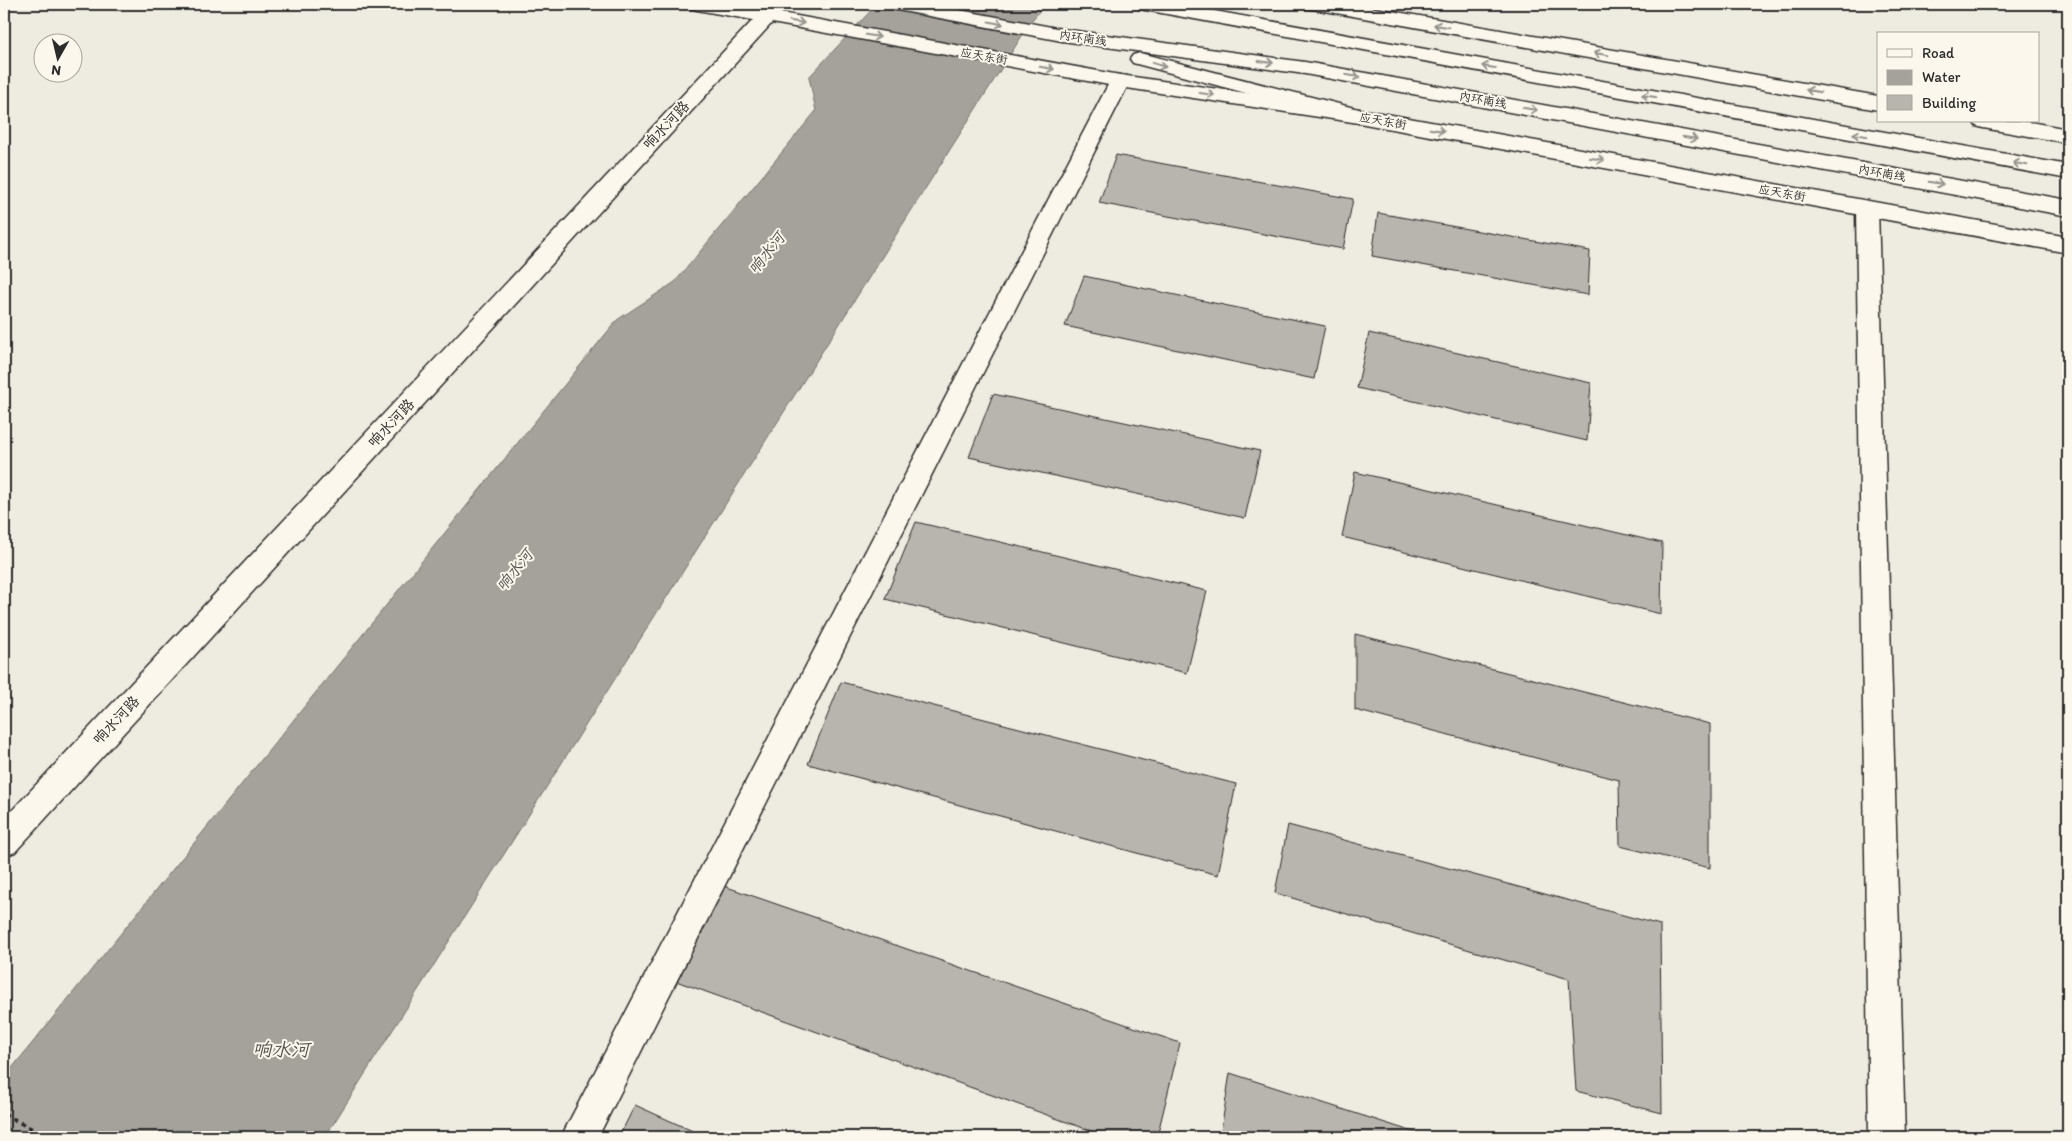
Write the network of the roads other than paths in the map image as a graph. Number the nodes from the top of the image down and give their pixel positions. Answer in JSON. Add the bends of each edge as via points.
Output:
{"nodes":[{"id":1,"x":697,"y":4,"type":"edge"},
{"id":2,"x":897,"y":4,"type":"edge"},
{"id":3,"x":1146,"y":4,"type":"edge"},
{"id":4,"x":1318,"y":4,"type":"edge"},
{"id":5,"x":773,"y":10,"type":"edge"},
{"id":6,"x":1062,"y":36,"type":"junction"},
{"id":7,"x":1120,"y":81,"type":"junction"},
{"id":8,"x":1877,"y":103,"type":"edge"},
{"id":9,"x":1359,"y":116,"type":"junction"},
{"id":10,"x":1989,"y":122,"type":"edge"},
{"id":11,"x":2068,"y":136,"type":"edge"},
{"id":12,"x":2068,"y":172,"type":"edge"},
{"id":13,"x":2068,"y":208,"type":"edge"},
{"id":14,"x":1867,"y":209,"type":"junction"},
{"id":15,"x":2068,"y":245,"type":"edge"},
{"id":16,"x":4,"y":841,"type":"edge"},
{"id":17,"x":579,"y":1137,"type":"edge"},
{"id":18,"x":1887,"y":1137,"type":"edge"}],
"edges":[{"from":1,"to":5,"type":"main road","name":"应天东街"},
{"from":2,"to":6,"type":"main road","name":"内环南线","one_way":true},
{"from":12,"to":3,"type":"main road","one_way":true},
{"from":8,"to":4,"type":"main road","one_way":true},
{"from":5,"to":7,"type":"main road","name":"应天东街","one_way":true,"via":[[825,27]]},
{"from":5,"to":16,"type":"main road","name":"响水河路"},
{"from":6,"to":9,"type":"main road","one_way":true,"via":[[1167,68]]},
{"from":6,"to":13,"type":"main road","name":"内环南线","one_way":true,"via":[[1305,68]]},
{"from":7,"to":9,"type":"main road","name":"应天东街","one_way":true},
{"from":7,"to":17,"type":"main road"},
{"from":9,"to":14,"type":"main road","name":"应天东街","one_way":true},
{"from":10,"to":11,"type":"main road"},
{"from":14,"to":15,"type":"main road","name":"应天东街"},
{"from":14,"to":18,"type":"main road"}]}
